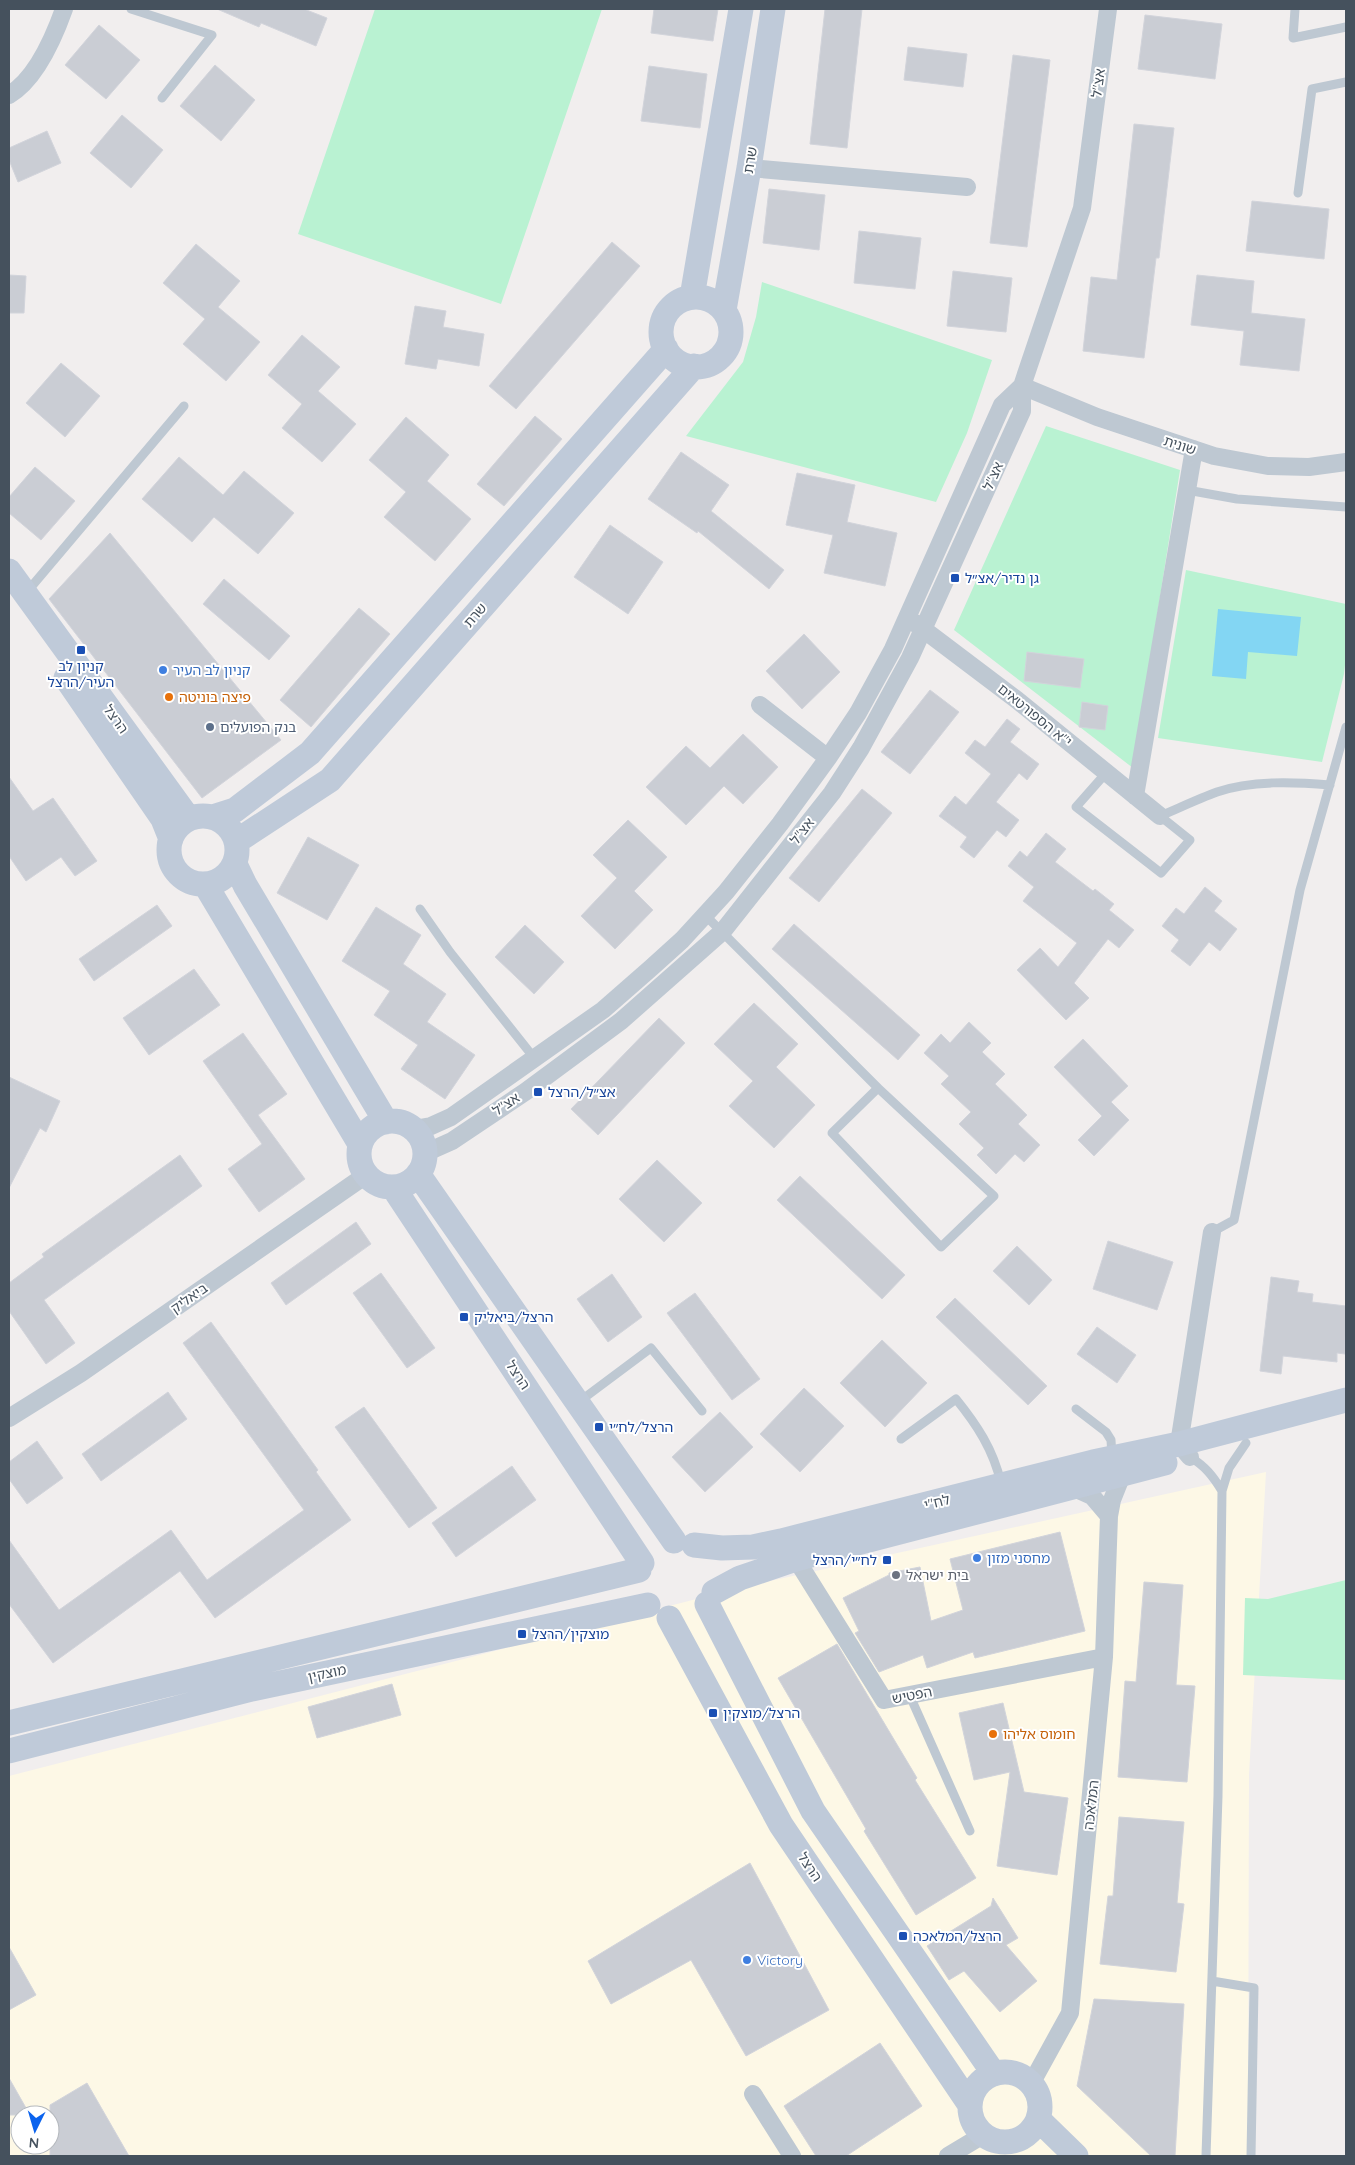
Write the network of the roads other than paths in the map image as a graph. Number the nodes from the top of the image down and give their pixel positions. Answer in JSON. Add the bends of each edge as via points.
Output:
{"nodes":[{"id":1,"x":64,"y":9,"type":"edge"},
{"id":2,"x":130,"y":9,"type":"edge"},
{"id":3,"x":741,"y":9,"type":"edge"},
{"id":4,"x":773,"y":9,"type":"edge"},
{"id":5,"x":1108,"y":9,"type":"edge"},
{"id":6,"x":1295,"y":9,"type":"edge"},
{"id":7,"x":1346,"y":27,"type":"edge"},
{"id":8,"x":1346,"y":82,"type":"edge"},
{"id":9,"x":9,"y":95,"type":"edge"},
{"id":10,"x":162,"y":98,"type":"dead end"},
{"id":11,"x":749,"y":168,"type":"junction"},
{"id":12,"x":967,"y":187,"type":"dead end"},
{"id":13,"x":1298,"y":193,"type":"dead end"},
{"id":14,"x":692,"y":297,"type":"junction"},
{"id":15,"x":724,"y":310,"type":"junction"},
{"id":16,"x":666,"y":350,"type":"junction"},
{"id":17,"x":694,"y":366,"type":"junction"},
{"id":18,"x":1022,"y":386,"type":"junction"},
{"id":19,"x":184,"y":406,"type":"dead end"},
{"id":20,"x":1194,"y":449,"type":"junction"},
{"id":21,"x":1346,"y":462,"type":"edge"},
{"id":22,"x":1187,"y":490,"type":"junction"},
{"id":23,"x":1346,"y":507,"type":"edge"},
{"id":24,"x":9,"y":571,"type":"edge"},
{"id":25,"x":17,"y":595,"type":"edge"},
{"id":26,"x":906,"y":618,"type":"junction"},
{"id":27,"x":924,"y":628,"type":"junction"},
{"id":28,"x":760,"y":705,"type":"dead end"},
{"id":29,"x":1346,"y":727,"type":"edge"},
{"id":30,"x":828,"y":758,"type":"junction"},
{"id":31,"x":1106,"y":773,"type":"junction"},
{"id":32,"x":1330,"y":785,"type":"junction"},
{"id":33,"x":1135,"y":796,"type":"junction"},
{"id":34,"x":1160,"y":816,"type":"junction"},
{"id":35,"x":201,"y":818,"type":"junction"},
{"id":36,"x":171,"y":838,"type":"junction"},
{"id":37,"x":236,"y":853,"type":"junction"},
{"id":38,"x":205,"y":884,"type":"junction"},
{"id":39,"x":420,"y":909,"type":"dead end"},
{"id":40,"x":705,"y":915,"type":"junction"},
{"id":41,"x":723,"y":931,"type":"junction"},
{"id":42,"x":535,"y":1059,"type":"junction"},
{"id":43,"x":878,"y":1088,"type":"junction"},
{"id":44,"x":386,"y":1122,"type":"junction"},
{"id":45,"x":414,"y":1129,"type":"junction"},
{"id":46,"x":360,"y":1144,"type":"junction"},
{"id":47,"x":421,"y":1163,"type":"junction"},
{"id":48,"x":366,"y":1175,"type":"junction"},
{"id":49,"x":393,"y":1186,"type":"junction"},
{"id":50,"x":1212,"y":1232,"type":"joint"},
{"id":51,"x":1346,"y":1400,"type":"edge"},
{"id":52,"x":577,"y":1403,"type":"junction"},
{"id":53,"x":1076,"y":1409,"type":"dead end"},
{"id":54,"x":702,"y":1412,"type":"dead end"},
{"id":55,"x":9,"y":1418,"type":"edge"},
{"id":56,"x":1346,"y":1418,"type":"edge"},
{"id":57,"x":901,"y":1439,"type":"dead end"},
{"id":58,"x":1246,"y":1443,"type":"junction"},
{"id":59,"x":1184,"y":1451,"type":"junction"},
{"id":60,"x":1117,"y":1467,"type":"junction"},
{"id":61,"x":1002,"y":1485,"type":"junction"},
{"id":62,"x":1072,"y":1487,"type":"junction"},
{"id":63,"x":1222,"y":1491,"type":"junction"},
{"id":64,"x":1109,"y":1516,"type":"junction"},
{"id":65,"x":684,"y":1543,"type":"junction"},
{"id":66,"x":796,"y":1559,"type":"junction"},
{"id":67,"x":641,"y":1566,"type":"junction"},
{"id":68,"x":711,"y":1598,"type":"junction"},
{"id":69,"x":648,"y":1605,"type":"junction"},
{"id":70,"x":669,"y":1618,"type":"junction"},
{"id":71,"x":1104,"y":1657,"type":"junction"},
{"id":72,"x":910,"y":1696,"type":"junction"},
{"id":73,"x":9,"y":1723,"type":"edge"},
{"id":74,"x":9,"y":1751,"type":"edge"},
{"id":75,"x":970,"y":1830,"type":"dead end"},
{"id":76,"x":1212,"y":1981,"type":"junction"},
{"id":77,"x":994,"y":2074,"type":"junction"},
{"id":78,"x":1031,"y":2084,"type":"junction"},
{"id":79,"x":753,"y":2094,"type":"dead end"},
{"id":80,"x":970,"y":2105,"type":"junction"},
{"id":81,"x":1038,"y":2119,"type":"junction"},
{"id":82,"x":983,"y":2135,"type":"junction"},
{"id":83,"x":1020,"y":2149,"type":"edge"},
{"id":84,"x":792,"y":2156,"type":"edge"},
{"id":85,"x":948,"y":2156,"type":"edge"},
{"id":86,"x":1076,"y":2156,"type":"edge"},
{"id":87,"x":1206,"y":2156,"type":"edge"},
{"id":88,"x":1251,"y":2156,"type":"edge"}],
"edges":[{"from":1,"to":9,"type":"street","via":[[43,58]]},
{"from":2,"to":10,"type":"lane","via":[[212,35]]},
{"from":3,"to":14,"type":"street"},
{"from":4,"to":11,"type":"street","name":"שרת"},
{"from":5,"to":18,"type":"street","name":"אצ\"ל","via":[[1082,208]]},
{"from":6,"to":7,"type":"lane","via":[[1293,38]]},
{"from":8,"to":13,"type":"lane","via":[[1312,89]]},
{"from":11,"to":12,"type":"street"},
{"from":11,"to":15,"type":"street","name":"שרת"},
{"from":14,"to":15,"type":"street","via":[[715,302]]},
{"from":14,"to":16,"type":"street","via":[[676,303],[665,316],[661,327]]},
{"from":15,"to":17,"type":"street","via":[[729,320],[730,342],[724,353],[711,363]]},
{"from":16,"to":17,"type":"street","via":[[678,361]]},
{"from":16,"to":35,"type":"street","via":[[310,753],[235,810]]},
{"from":17,"to":37,"type":"street","name":"שרת","via":[[330,780]]},
{"from":18,"to":20,"type":"street","name":"שונית","via":[[1097,417]]},
{"from":18,"to":26,"type":"street","name":"אצ\"ל","via":[[1002,405]]},
{"from":18,"to":27,"type":"street","name":"אצ\"ל","via":[[1022,411]]},
{"from":19,"to":25,"type":"lane"},
{"from":20,"to":21,"type":"street","name":"שונית","via":[[1268,466]]},
{"from":20,"to":22,"type":"street"},
{"from":22,"to":23,"type":"lane","via":[[1238,499]]},
{"from":22,"to":33,"type":"street"},
{"from":24,"to":25,"type":"street","name":"הרצל"},
{"from":25,"to":35,"type":"street","name":"הרצל"},
{"from":25,"to":36,"type":"street","name":"הרצל","via":[[163,819]]},
{"from":26,"to":27,"type":"street","name":"י''א הספורטאים"},
{"from":26,"to":30,"type":"street","name":"אצ\"ל","via":[[858,713]]},
{"from":27,"to":31,"type":"street","name":"י''א הספורטאים"},
{"from":27,"to":41,"type":"street","name":"אצ\"ל","via":[[861,748],[832,793]]},
{"from":28,"to":30,"type":"street"},
{"from":29,"to":32,"type":"lane"},
{"from":30,"to":40,"type":"street","name":"אצ\"ל","via":[[780,824]]},
{"from":31,"to":33,"type":"street","name":"י''א הספורטאים"},
{"from":31,"to":34,"type":"lane","via":[[1076,807],[1161,873],[1190,840]]},
{"from":32,"to":34,"type":"lane","via":[[1295,782],[1235,787]]},
{"from":32,"to":50,"type":"lane","via":[[1300,890],[1234,1220]]},
{"from":33,"to":34,"type":"street","name":"י''א הספורטאים"},
{"from":35,"to":36,"type":"street","via":[[175,830]]},
{"from":35,"to":37,"type":"street","via":[[224,822],[232,830]]},
{"from":36,"to":38,"type":"street","via":[[170,858],[179,874],[196,884]]},
{"from":37,"to":38,"type":"street","via":[[223,878]]},
{"from":37,"to":44,"type":"street","via":[[245,885]]},
{"from":38,"to":46,"type":"street"},
{"from":39,"to":42,"type":"lane"},
{"from":40,"to":41,"type":"lane"},
{"from":40,"to":42,"type":"street","name":"אצ\"ל","via":[[682,940],[603,1010]]},
{"from":41,"to":43,"type":"lane"},
{"from":41,"to":47,"type":"street","name":"אצ\"ל","via":[[622,1021]]},
{"from":42,"to":45,"type":"street","name":"אצ\"ל","via":[[451,1118]]},
{"from":43,"to":43,"type":"lane","via":[[994,1196],[941,1247],[832,1133]]},
{"from":44,"to":45,"type":"street","via":[[400,1122]]},
{"from":44,"to":46,"type":"street","via":[[370,1129]]},
{"from":45,"to":47,"type":"street","via":[[423,1144]]},
{"from":46,"to":48,"type":"street","via":[[359,1160]]},
{"from":47,"to":49,"type":"street","via":[[407,1183]]},
{"from":47,"to":52,"type":"street"},
{"from":48,"to":49,"type":"street","via":[[374,1182]]},
{"from":48,"to":55,"type":"street","name":"ביאליק","via":[[81,1373]]},
{"from":49,"to":67,"type":"street","name":"הרצל"},
{"from":50,"to":59,"type":"street"},
{"from":51,"to":59,"type":"street","name":"לח\"י"},
{"from":52,"to":54,"type":"lane","via":[[651,1348]]},
{"from":52,"to":65,"type":"street"},
{"from":53,"to":60,"type":"lane","via":[[1106,1432]]},
{"from":56,"to":58,"type":"street","name":"לח\"י"},
{"from":57,"to":61,"type":"lane","via":[[956,1398],[988,1444]]},
{"from":58,"to":59,"type":"street","name":"לח\"י"},
{"from":58,"to":63,"type":"lane","via":[[1229,1468]]},
{"from":59,"to":60,"type":"street","name":"לח\"י"},
{"from":59,"to":63,"type":"lane","via":[[1210,1471]]},
{"from":60,"to":61,"type":"street","name":"לח\"י"},
{"from":60,"to":62,"type":"street","name":"לח\"י"},
{"from":60,"to":64,"type":"street","name":"המלאכה"},
{"from":61,"to":65,"type":"street","name":"לח\"י","via":[[753,1548]]},
{"from":62,"to":64,"type":"street","via":[[1092,1496]]},
{"from":62,"to":66,"type":"street","name":"לח\"י"},
{"from":63,"to":76,"type":"lane"},
{"from":64,"to":71,"type":"street","name":"המלאכה"},
{"from":65,"to":67,"type":"street","via":[[661,1545],[650,1552]]},
{"from":65,"to":68,"type":"street","via":[[703,1551],[711,1560],[715,1572]]},
{"from":66,"to":68,"type":"street","name":"לח\"י","via":[[748,1575]]},
{"from":66,"to":72,"type":"street","name":"הפטיש","via":[[884,1700]]},
{"from":67,"to":69,"type":"street","via":[[640,1588]]},
{"from":67,"to":73,"type":"street","name":"מוצקין"},
{"from":68,"to":70,"type":"street","via":[[693,1615]]},
{"from":68,"to":77,"type":"street","via":[[812,1810]]},
{"from":69,"to":70,"type":"street"},
{"from":69,"to":74,"type":"street","name":"מוצקין","via":[[252,1689]]},
{"from":70,"to":80,"type":"street","name":"הרצל","via":[[782,1825]]},
{"from":71,"to":72,"type":"street","name":"הפטיש"},
{"from":71,"to":78,"type":"street","name":"המלאכה","via":[[1070,2013]]},
{"from":72,"to":75,"type":"lane"},
{"from":76,"to":87,"type":"lane"},
{"from":76,"to":88,"type":"lane","via":[[1254,1988]]},
{"from":77,"to":78,"type":"street","via":[[1014,2074]]},
{"from":77,"to":80,"type":"street","via":[[977,2086]]},
{"from":78,"to":81,"type":"street","via":[[1039,2101]]},
{"from":79,"to":84,"type":"street"},
{"from":80,"to":82,"type":"street","via":[[971,2116]]},
{"from":81,"to":83,"type":"street"},
{"from":81,"to":86,"type":"street"},
{"from":82,"to":83,"type":"street"},
{"from":82,"to":85,"type":"street"}]}
